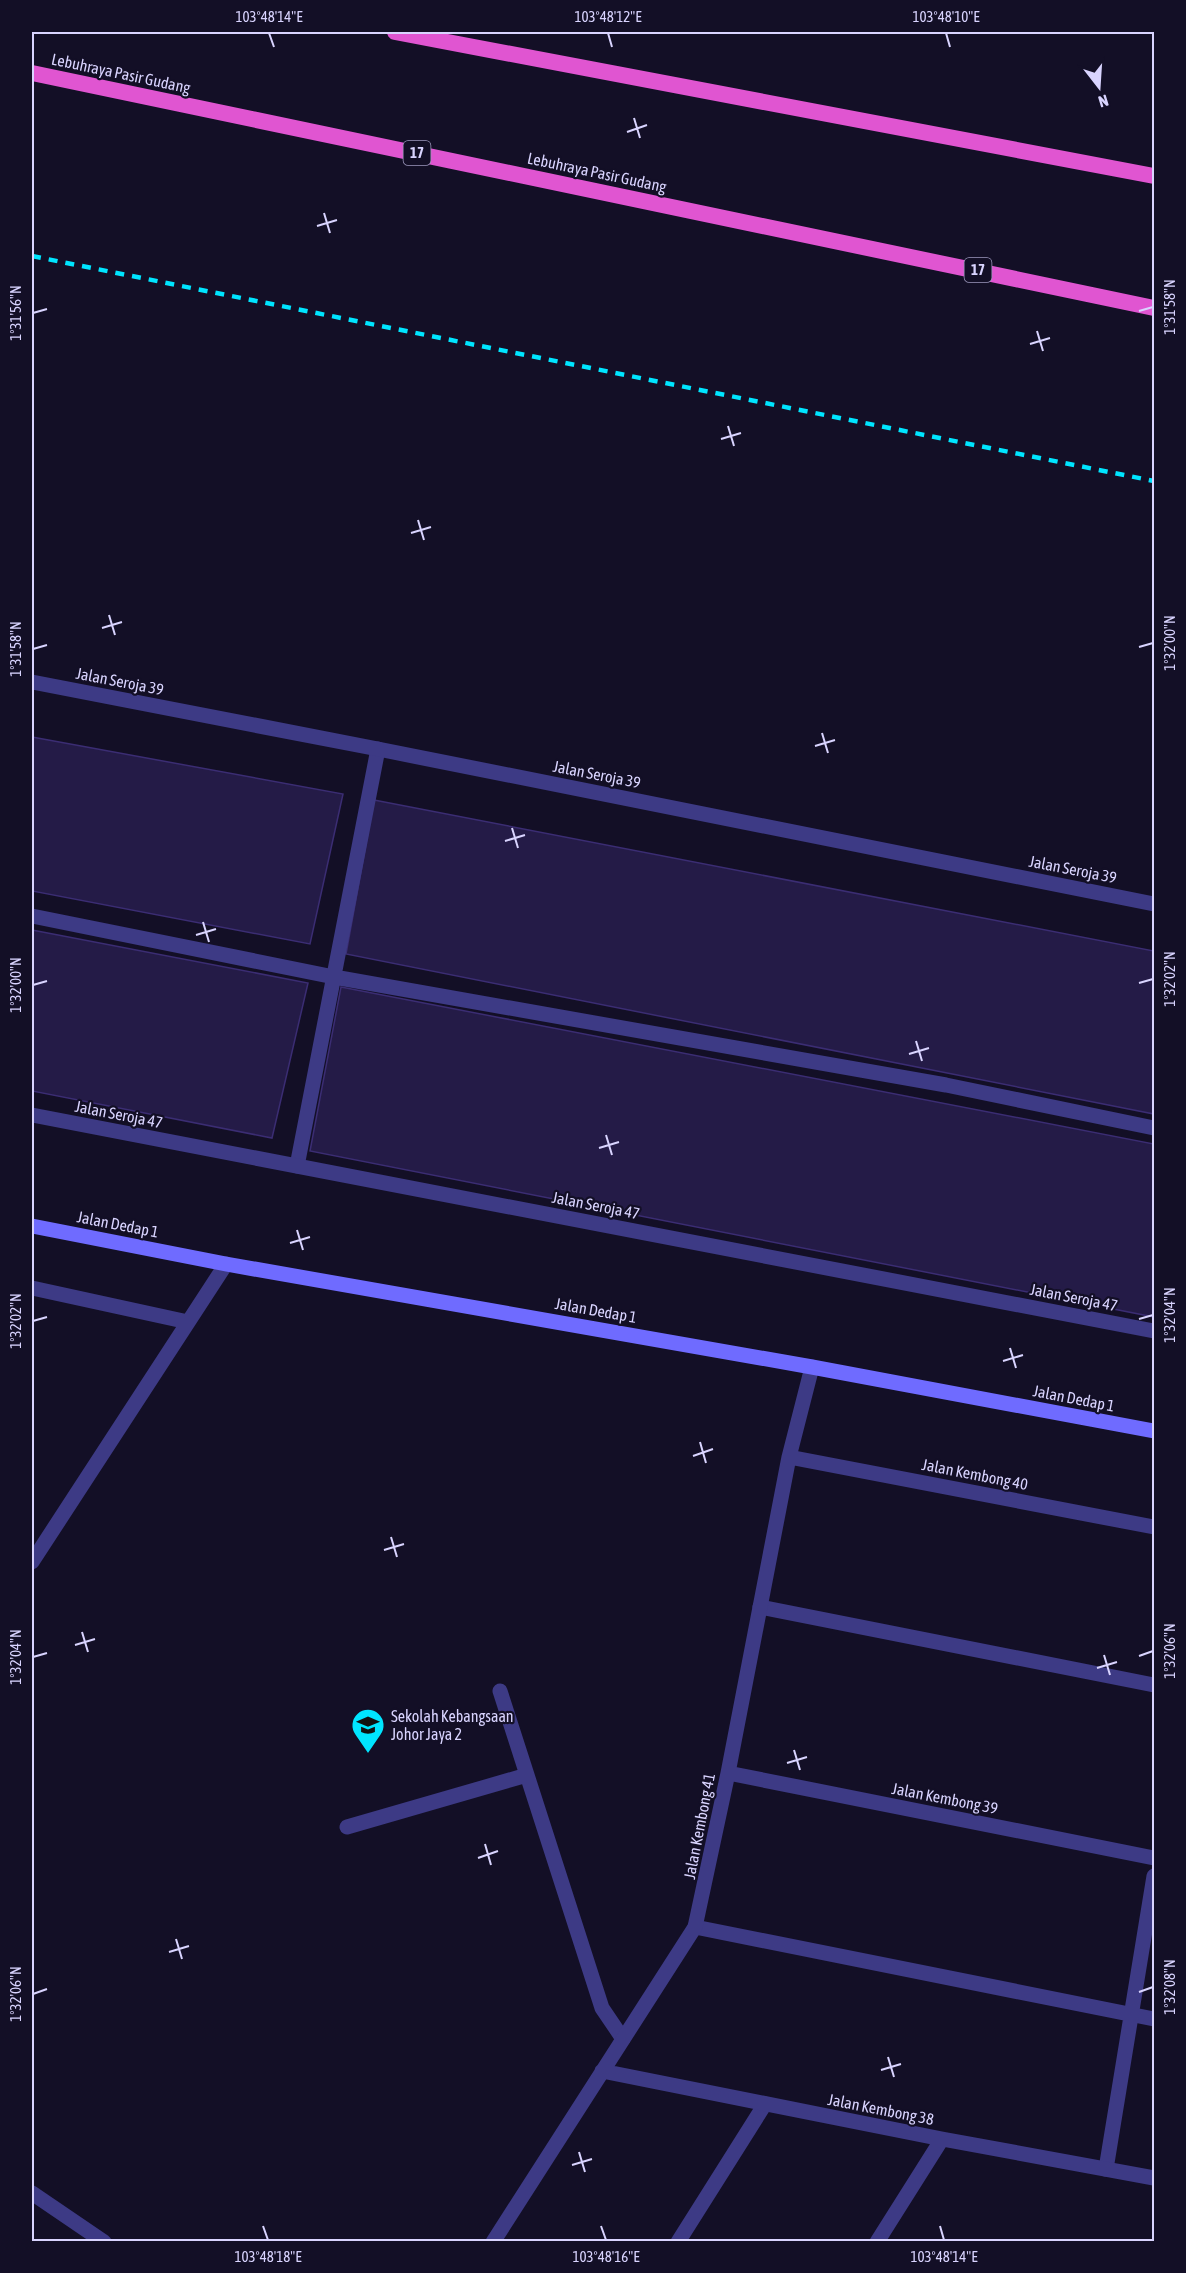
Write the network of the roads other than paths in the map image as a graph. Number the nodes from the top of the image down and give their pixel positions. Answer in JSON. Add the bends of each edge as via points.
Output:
{"nodes":[{"id":1,"x":395,"y":32,"type":"edge"},
{"id":2,"x":32,"y":73,"type":"edge"},
{"id":3,"x":1155,"y":176,"type":"edge"},
{"id":4,"x":1155,"y":308,"type":"edge"},
{"id":5,"x":32,"y":682,"type":"edge"},
{"id":6,"x":378,"y":749,"type":"junction"},
{"id":7,"x":1155,"y":904,"type":"edge"},
{"id":8,"x":32,"y":916,"type":"edge"},
{"id":9,"x":334,"y":977,"type":"junction"},
{"id":10,"x":32,"y":1115,"type":"edge"},
{"id":11,"x":1155,"y":1128,"type":"edge"},
{"id":12,"x":297,"y":1166,"type":"junction"},
{"id":13,"x":32,"y":1226,"type":"edge"},
{"id":14,"x":226,"y":1264,"type":"junction"},
{"id":15,"x":32,"y":1288,"type":"edge"},
{"id":16,"x":188,"y":1322,"type":"junction"},
{"id":17,"x":1155,"y":1331,"type":"edge"},
{"id":18,"x":812,"y":1366,"type":"junction"},
{"id":19,"x":1155,"y":1431,"type":"edge"},
{"id":20,"x":789,"y":1457,"type":"junction"},
{"id":21,"x":1155,"y":1527,"type":"edge"},
{"id":22,"x":32,"y":1562,"type":"edge"},
{"id":23,"x":760,"y":1607,"type":"junction"},
{"id":24,"x":1155,"y":1685,"type":"edge"},
{"id":25,"x":500,"y":1691,"type":"dead end"},
{"id":26,"x":728,"y":1773,"type":"junction"},
{"id":27,"x":527,"y":1775,"type":"junction"},
{"id":28,"x":347,"y":1827,"type":"dead end"},
{"id":29,"x":1155,"y":1858,"type":"edge"},
{"id":30,"x":1155,"y":1876,"type":"edge"},
{"id":31,"x":695,"y":1927,"type":"junction"},
{"id":32,"x":1132,"y":2014,"type":"junction"},
{"id":33,"x":1155,"y":2019,"type":"edge"},
{"id":34,"x":623,"y":2039,"type":"junction"},
{"id":35,"x":602,"y":2071,"type":"junction"},
{"id":36,"x":765,"y":2104,"type":"junction"},
{"id":37,"x":942,"y":2139,"type":"junction"},
{"id":38,"x":1106,"y":2169,"type":"junction"},
{"id":39,"x":1155,"y":2178,"type":"edge"},
{"id":40,"x":32,"y":2193,"type":"edge"},
{"id":41,"x":104,"y":2241,"type":"edge"},
{"id":42,"x":493,"y":2241,"type":"edge"},
{"id":43,"x":678,"y":2241,"type":"edge"},
{"id":44,"x":877,"y":2241,"type":"edge"}],
"edges":[{"from":1,"to":3,"type":"highway"},
{"from":2,"to":4,"type":"highway","name":"Lebuhraya Pasir Gudang","number":"17"},
{"from":5,"to":6,"type":"street","name":"Jalan Seroja 39"},
{"from":6,"to":7,"type":"street","name":"Jalan Seroja 39"},
{"from":6,"to":9,"type":"street"},
{"from":8,"to":9,"type":"street"},
{"from":9,"to":11,"type":"street","via":[[946,1085]]},
{"from":9,"to":12,"type":"street"},
{"from":10,"to":12,"type":"street","name":"Jalan Seroja 47"},
{"from":12,"to":17,"type":"street","name":"Jalan Seroja 47"},
{"from":13,"to":14,"type":"main road","name":"Jalan Dedap 1"},
{"from":14,"to":16,"type":"street"},
{"from":14,"to":18,"type":"main road","name":"Jalan Dedap 1"},
{"from":15,"to":16,"type":"street"},
{"from":16,"to":22,"type":"street"},
{"from":18,"to":19,"type":"main road","name":"Jalan Dedap 1"},
{"from":18,"to":20,"type":"street","name":"Jalan Kembong 41"},
{"from":20,"to":21,"type":"street","name":"Jalan Kembong 40"},
{"from":20,"to":23,"type":"street","name":"Jalan Kembong 41"},
{"from":23,"to":24,"type":"street"},
{"from":23,"to":26,"type":"street","name":"Jalan Kembong 41"},
{"from":25,"to":27,"type":"street"},
{"from":26,"to":29,"type":"street","name":"Jalan Kembong 39"},
{"from":26,"to":31,"type":"street","name":"Jalan Kembong 41"},
{"from":27,"to":28,"type":"street"},
{"from":27,"to":34,"type":"street","via":[[602,2008]]},
{"from":30,"to":32,"type":"street"},
{"from":31,"to":32,"type":"street"},
{"from":31,"to":34,"type":"street","name":"Jalan Kembong 41"},
{"from":32,"to":33,"type":"street"},
{"from":32,"to":38,"type":"street"},
{"from":34,"to":35,"type":"street","name":"Jalan Kembong 41"},
{"from":35,"to":36,"type":"street","name":"Jalan Kembong 38"},
{"from":35,"to":42,"type":"street","name":"Jalan Kembong 41"},
{"from":36,"to":37,"type":"street","name":"Jalan Kembong 38"},
{"from":36,"to":43,"type":"street"},
{"from":37,"to":38,"type":"street","name":"Jalan Kembong 38"},
{"from":37,"to":44,"type":"street"},
{"from":38,"to":39,"type":"street","name":"Jalan Kembong 38"},
{"from":40,"to":41,"type":"street"}]}
